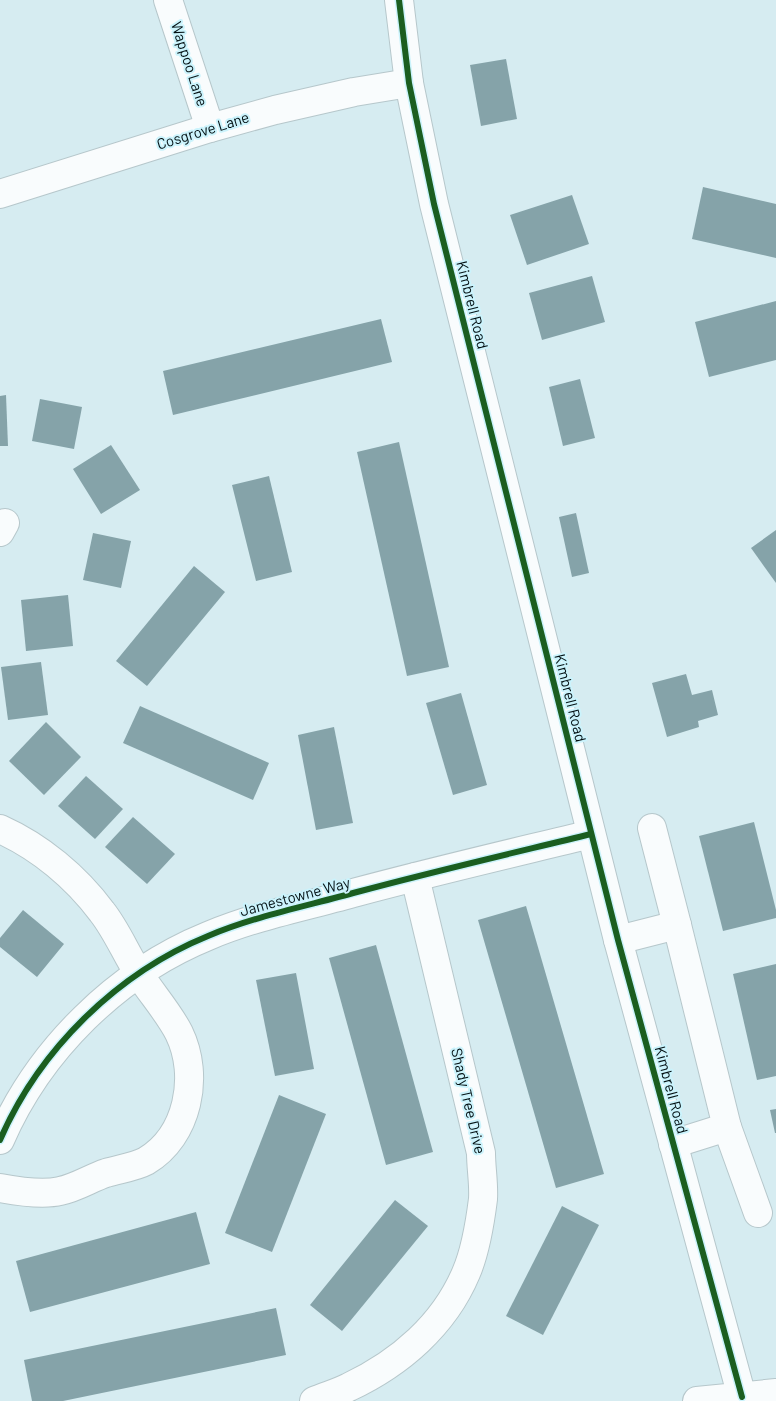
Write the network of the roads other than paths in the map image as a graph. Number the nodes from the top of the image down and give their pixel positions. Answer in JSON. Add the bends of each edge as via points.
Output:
{"nodes":[{"id":1,"x":168,"y":0,"type":"edge"},
{"id":2,"x":399,"y":0,"type":"edge"},
{"id":3,"x":409,"y":83,"type":"junction"},
{"id":4,"x":210,"y":128,"type":"junction"},
{"id":5,"x":0,"y":194,"type":"edge"},
{"id":6,"x":652,"y":828,"type":"dead end"},
{"id":7,"x":0,"y":829,"type":"edge"},
{"id":8,"x":592,"y":834,"type":"junction"},
{"id":9,"x":415,"y":877,"type":"junction"},
{"id":10,"x":678,"y":925,"type":"junction"},
{"id":11,"x":618,"y":940,"type":"junction"},
{"id":12,"x":138,"y":973,"type":"junction"},
{"id":13,"x":727,"y":1127,"type":"junction"},
{"id":14,"x":0,"y":1140,"type":"edge"},
{"id":15,"x":673,"y":1144,"type":"junction"},
{"id":16,"x":0,"y":1188,"type":"edge"},
{"id":17,"x":758,"y":1213,"type":"dead end"},
{"id":18,"x":776,"y":1393,"type":"edge"},
{"id":19,"x":742,"y":1397,"type":"junction"},
{"id":20,"x":314,"y":1401,"type":"edge"},
{"id":21,"x":698,"y":1401,"type":"edge"}],
"edges":[{"from":1,"to":4,"type":"street","name":"Wappoo Lane"},
{"from":2,"to":3,"type":"street","name":"Kimbrell Road"},
{"from":3,"to":4,"type":"street","name":"Cosgrove Lane","via":[[274,110]]},
{"from":3,"to":8,"type":"street","name":"Kimbrell Road","via":[[434,204]]},
{"from":4,"to":5,"type":"street","name":"Cosgrove Lane"},
{"from":6,"to":10,"type":"street"},
{"from":7,"to":12,"type":"street","via":[[40,852],[85,892],[103,913]]},
{"from":8,"to":9,"type":"street","name":"Jamestowne Way"},
{"from":8,"to":11,"type":"street","name":"Kimbrell Road"},
{"from":9,"to":12,"type":"street","name":"Jamestowne Way","via":[[240,924],[193,942]]},
{"from":9,"to":20,"type":"street","name":"Shady Tree Drive","via":[[481,1153],[483,1197],[477,1235],[467,1272],[444,1313],[418,1341],[384,1368]]},
{"from":10,"to":11,"type":"street"},
{"from":10,"to":13,"type":"street"},
{"from":11,"to":15,"type":"street","name":"Kimbrell Road"},
{"from":12,"to":14,"type":"street","name":"Jamestowne Way","via":[[96,1006],[53,1053],[27,1089]]},
{"from":12,"to":16,"type":"street","via":[[179,1034],[188,1062],[188,1098],[180,1122],[166,1146],[145,1162],[60,1191],[18,1192]]},
{"from":13,"to":15,"type":"street"},
{"from":13,"to":17,"type":"street"},
{"from":15,"to":19,"type":"street","name":"Kimbrell Road"},
{"from":18,"to":19,"type":"street"},
{"from":19,"to":21,"type":"street"}]}
